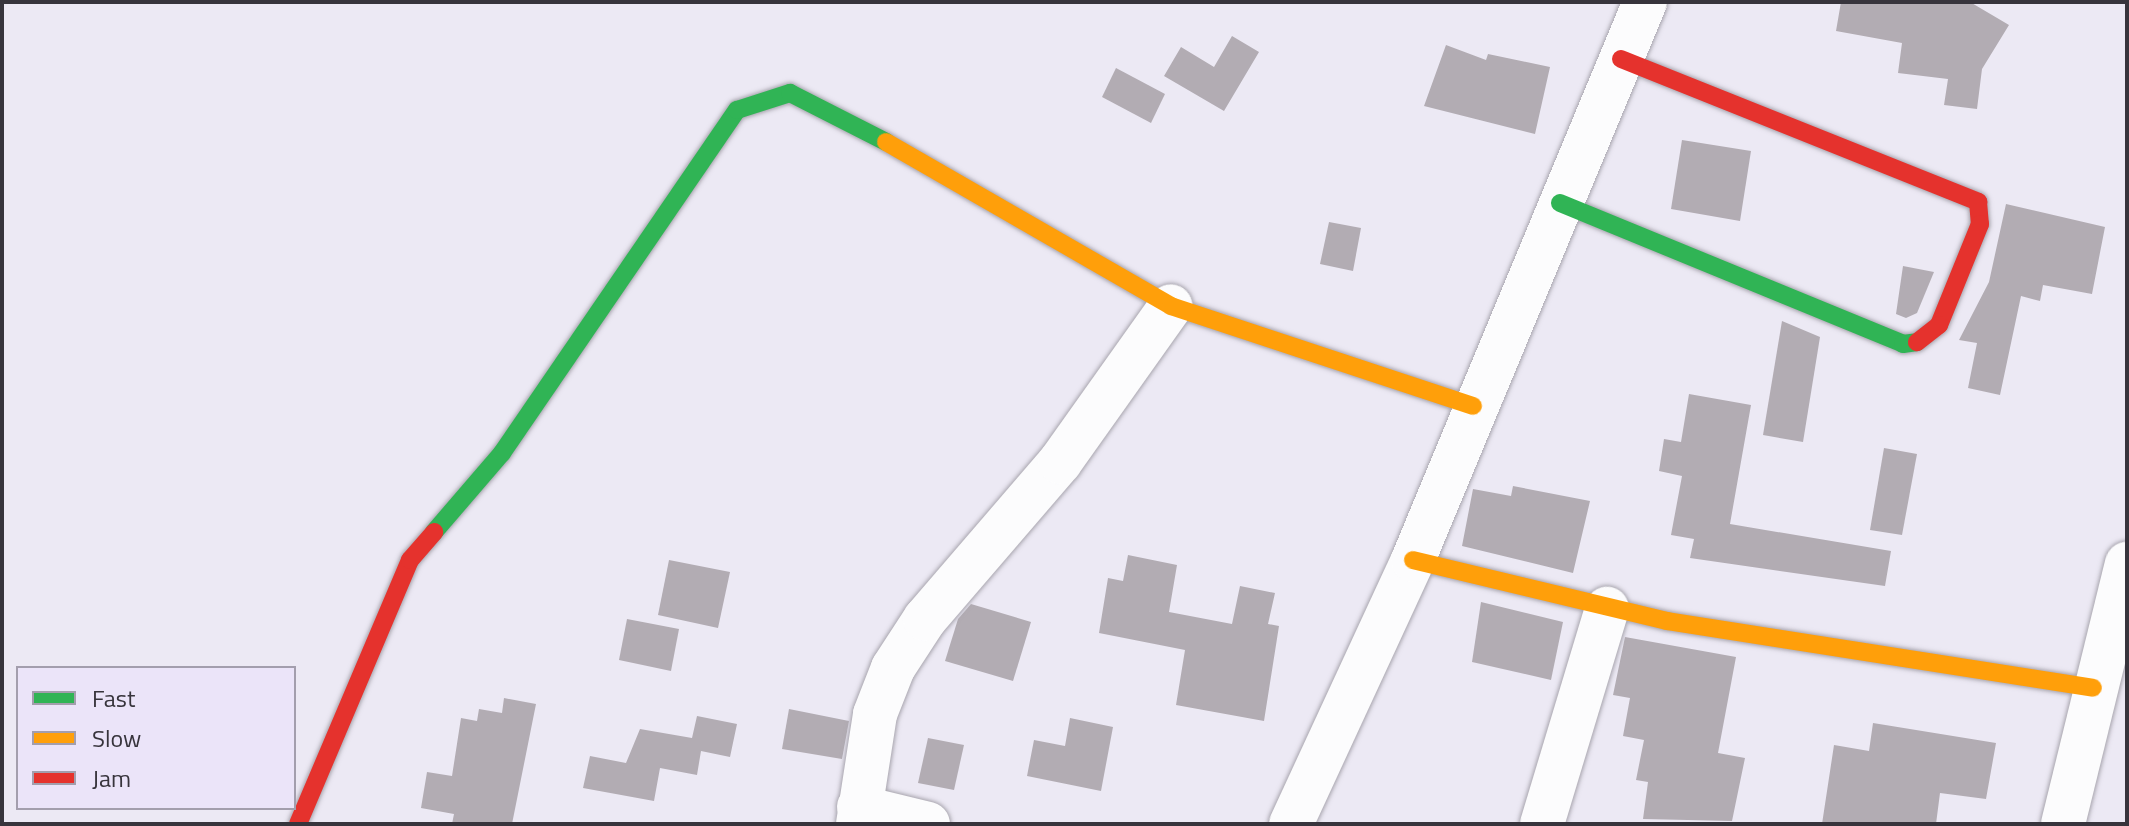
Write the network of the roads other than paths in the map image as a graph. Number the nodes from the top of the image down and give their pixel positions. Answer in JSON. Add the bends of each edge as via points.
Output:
{"nodes":[{"id":1,"x":1645,"y":2,"type":"edge"},
{"id":2,"x":1621,"y":59,"type":"junction"},
{"id":3,"x":1560,"y":203,"type":"junction"},
{"id":4,"x":1171,"y":306,"type":"junction"},
{"id":5,"x":1473,"y":406,"type":"junction"},
{"id":6,"x":1413,"y":560,"type":"junction"},
{"id":7,"x":2127,"y":564,"type":"edge"},
{"id":8,"x":1607,"y":609,"type":"junction"},
{"id":9,"x":2093,"y":688,"type":"junction"},
{"id":10,"x":858,"y":815,"type":"edge"},
{"id":11,"x":298,"y":824,"type":"edge"},
{"id":12,"x":928,"y":824,"type":"edge"},
{"id":13,"x":1291,"y":824,"type":"edge"},
{"id":14,"x":1542,"y":824,"type":"edge"},
{"id":15,"x":2063,"y":824,"type":"edge"}],
"edges":[{"from":1,"to":2,"type":"street"},
{"from":2,"to":3,"type":"street"},
{"from":2,"to":3,"type":"street","via":[[1978,202],[1980,224],[1939,325],[1928,340],[1903,344]]},
{"from":3,"to":5,"type":"street"},
{"from":4,"to":5,"type":"street"},
{"from":4,"to":10,"type":"street","via":[[1069,451],[933,609],[893,668],[875,714]]},
{"from":4,"to":11,"type":"street","via":[[824,106],[790,93],[737,110],[502,453],[410,560]]},
{"from":5,"to":6,"type":"street"},
{"from":6,"to":8,"type":"street"},
{"from":6,"to":13,"type":"street"},
{"from":7,"to":9,"type":"street"},
{"from":8,"to":9,"type":"street"},
{"from":8,"to":14,"type":"street"},
{"from":9,"to":15,"type":"street"},
{"from":10,"to":12,"type":"street"}]}
